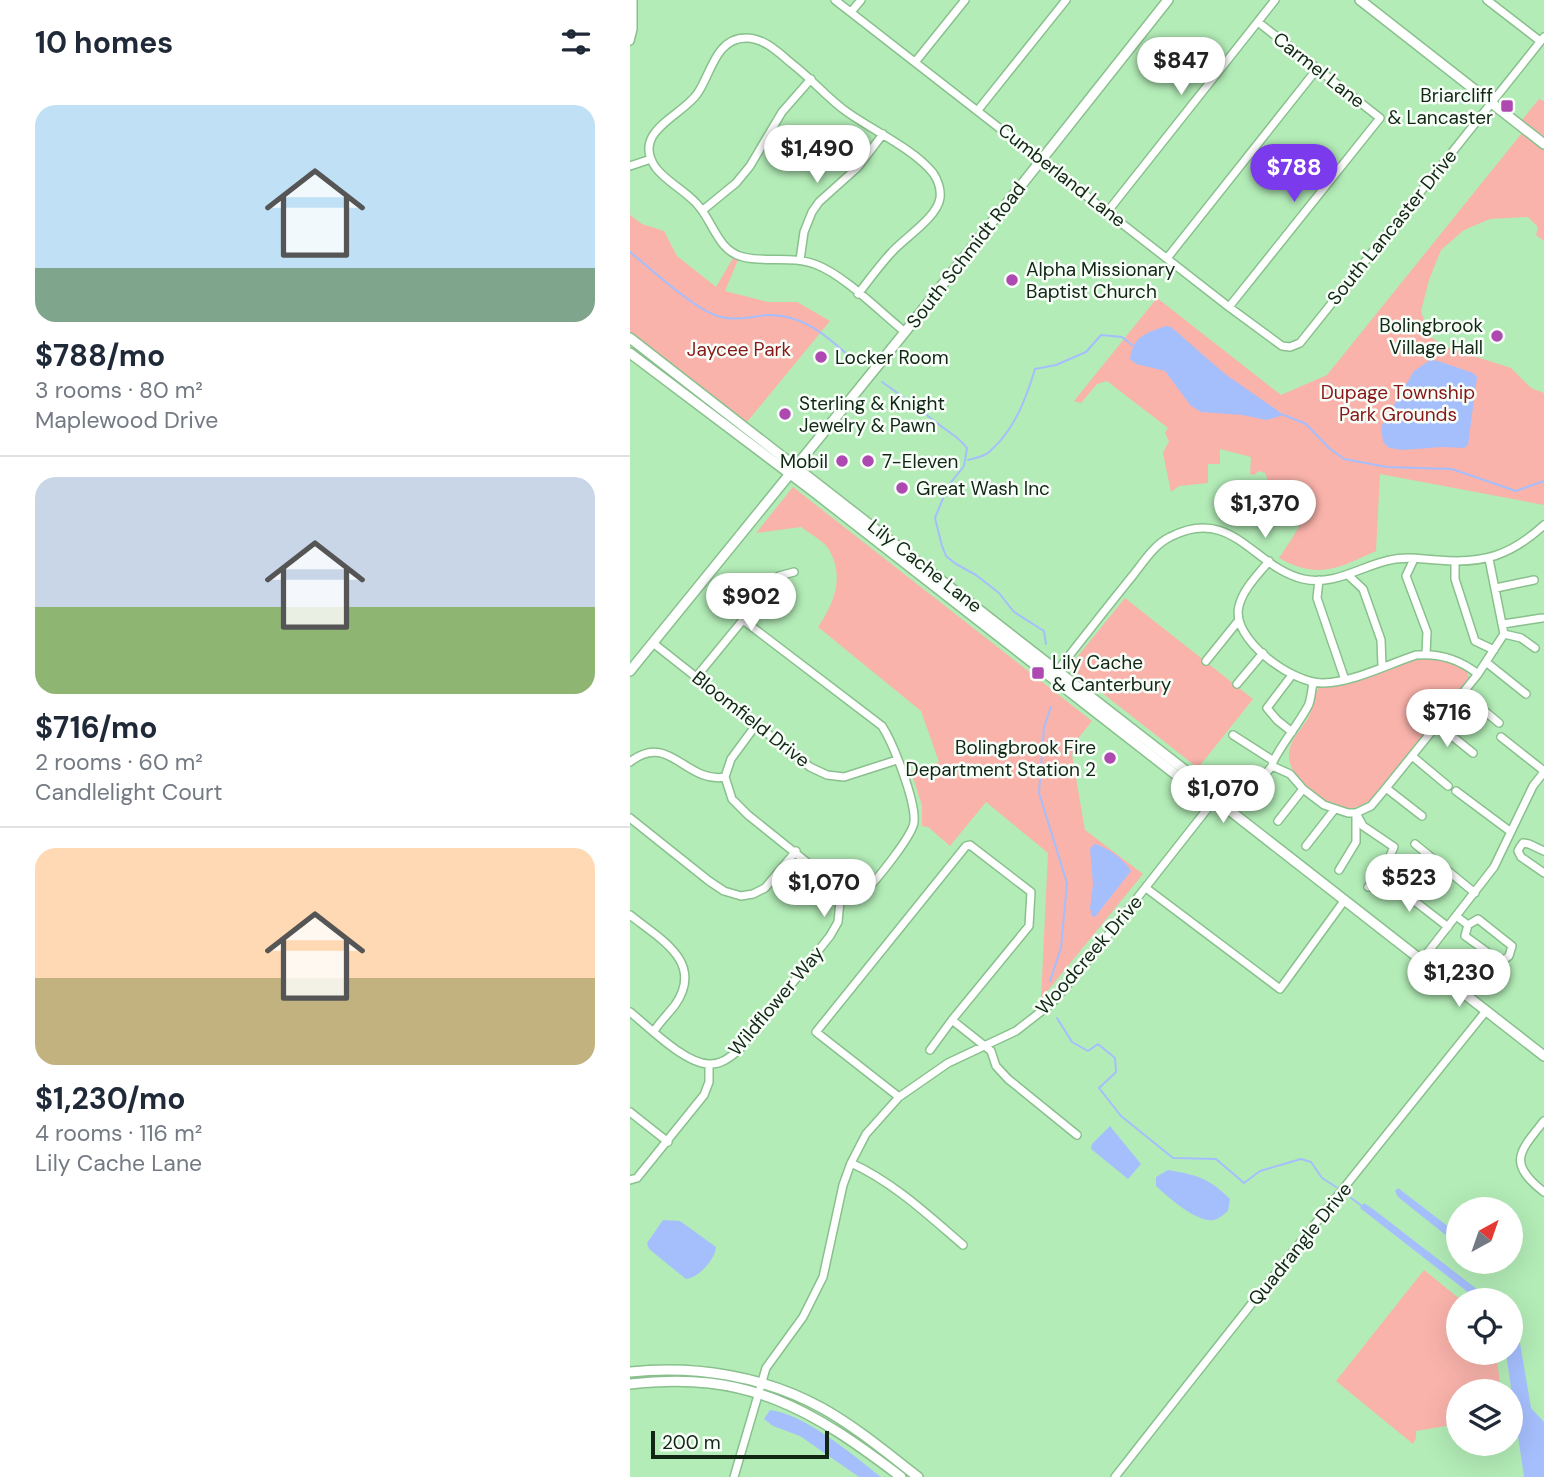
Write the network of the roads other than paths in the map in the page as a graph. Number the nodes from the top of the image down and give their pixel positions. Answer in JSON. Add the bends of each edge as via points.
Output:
{"nodes":[{"id":1,"x":633,"y":0,"type":"edge"},
{"id":2,"x":835,"y":0,"type":"edge"},
{"id":3,"x":861,"y":0,"type":"edge"},
{"id":4,"x":965,"y":0,"type":"edge"},
{"id":5,"x":1066,"y":0,"type":"edge"},
{"id":6,"x":1168,"y":0,"type":"edge"},
{"id":7,"x":1275,"y":0,"type":"edge"},
{"id":8,"x":1360,"y":0,"type":"edge"},
{"id":9,"x":1487,"y":0,"type":"edge"},
{"id":10,"x":851,"y":12,"type":"junction"},
{"id":11,"x":1258,"y":22,"type":"junction"},
{"id":12,"x":1542,"y":39,"type":"edge"},
{"id":13,"x":630,"y":41,"type":"edge"},
{"id":14,"x":916,"y":61,"type":"junction"},
{"id":15,"x":1317,"y":69,"type":"junction"},
{"id":16,"x":811,"y":79,"type":"junction"},
{"id":17,"x":1491,"y":103,"type":"junction"},
{"id":18,"x":978,"y":110,"type":"junction"},
{"id":19,"x":883,"y":134,"type":"junction"},
{"id":20,"x":1544,"y":144,"type":"edge"},
{"id":21,"x":652,"y":159,"type":"junction"},
{"id":22,"x":1042,"y":159,"type":"junction"},
{"id":23,"x":630,"y":166,"type":"edge"},
{"id":24,"x":703,"y":210,"type":"junction"},
{"id":25,"x":1108,"y":211,"type":"junction"},
{"id":26,"x":1168,"y":257,"type":"junction"},
{"id":27,"x":800,"y":260,"type":"junction"},
{"id":28,"x":858,"y":294,"type":"junction"},
{"id":29,"x":1229,"y":307,"type":"junction"},
{"id":30,"x":905,"y":332,"type":"junction"},
{"id":31,"x":630,"y":338,"type":"edge"},
{"id":32,"x":1290,"y":347,"type":"joint"},
{"id":33,"x":630,"y":353,"type":"edge"},
{"id":34,"x":792,"y":469,"type":"junction"},
{"id":35,"x":1544,"y":525,"type":"edge"},
{"id":36,"x":1414,"y":559,"type":"junction"},
{"id":37,"x":1489,"y":559,"type":"junction"},
{"id":38,"x":1269,"y":562,"type":"junction"},
{"id":39,"x":1455,"y":562,"type":"junction"},
{"id":40,"x":794,"y":572,"type":"dead end"},
{"id":41,"x":1348,"y":575,"type":"junction"},
{"id":42,"x":1319,"y":580,"type":"junction"},
{"id":43,"x":1534,"y":580,"type":"dead end"},
{"id":44,"x":1496,"y":588,"type":"junction"},
{"id":45,"x":1542,"y":618,"type":"edge"},
{"id":46,"x":1238,"y":619,"type":"junction"},
{"id":47,"x":743,"y":620,"type":"junction"},
{"id":48,"x":1228,"y":620,"type":"dead end"},
{"id":49,"x":1503,"y":624,"type":"junction"},
{"id":50,"x":1504,"y":634,"type":"junction"},
{"id":51,"x":653,"y":643,"type":"junction"},
{"id":52,"x":1535,"y":648,"type":"dead end"},
{"id":53,"x":1494,"y":650,"type":"junction"},
{"id":54,"x":1263,"y":653,"type":"junction"},
{"id":55,"x":1426,"y":654,"type":"junction"},
{"id":56,"x":1206,"y":661,"type":"dead end"},
{"id":57,"x":1486,"y":662,"type":"junction"},
{"id":58,"x":1382,"y":666,"type":"junction"},
{"id":59,"x":630,"y":671,"type":"edge"},
{"id":60,"x":1055,"y":674,"type":"junction"},
{"id":61,"x":1478,"y":674,"type":"junction"},
{"id":62,"x":1292,"y":675,"type":"junction"},
{"id":63,"x":697,"y":676,"type":"junction"},
{"id":64,"x":1345,"y":680,"type":"junction"},
{"id":65,"x":1313,"y":682,"type":"junction"},
{"id":66,"x":1237,"y":684,"type":"dead end"},
{"id":67,"x":1463,"y":693,"type":"junction"},
{"id":68,"x":1525,"y":694,"type":"dead end"},
{"id":69,"x":1499,"y":723,"type":"dead end"},
{"id":70,"x":1437,"y":724,"type":"junction"},
{"id":71,"x":756,"y":725,"type":"junction"},
{"id":72,"x":1292,"y":732,"type":"junction"},
{"id":73,"x":1233,"y":735,"type":"dead end"},
{"id":74,"x":1501,"y":737,"type":"dead end"},
{"id":75,"x":1473,"y":752,"type":"dead end"},
{"id":76,"x":1412,"y":757,"type":"junction"},
{"id":77,"x":897,"y":760,"type":"junction"},
{"id":78,"x":630,"y":762,"type":"edge"},
{"id":79,"x":1272,"y":763,"type":"junction"},
{"id":80,"x":1544,"y":771,"type":"edge"},
{"id":81,"x":725,"y":777,"type":"junction"},
{"id":82,"x":1448,"y":786,"type":"dead end"},
{"id":83,"x":1386,"y":788,"type":"junction"},
{"id":84,"x":1303,"y":789,"type":"junction"},
{"id":85,"x":1456,"y":791,"type":"dead end"},
{"id":86,"x":1248,"y":796,"type":"dead end"},
{"id":87,"x":1215,"y":799,"type":"junction"},
{"id":88,"x":1334,"y":810,"type":"junction"},
{"id":89,"x":1356,"y":813,"type":"junction"},
{"id":90,"x":1422,"y":816,"type":"dead end"},
{"id":91,"x":630,"y":818,"type":"edge"},
{"id":92,"x":1278,"y":821,"type":"dead end"},
{"id":93,"x":1511,"y":832,"type":"junction"},
{"id":94,"x":1507,"y":841,"type":"junction"},
{"id":95,"x":1415,"y":844,"type":"dead end"},
{"id":96,"x":1306,"y":846,"type":"dead end"},
{"id":97,"x":1520,"y":847,"type":"junction"},
{"id":98,"x":796,"y":851,"type":"junction"},
{"id":99,"x":1544,"y":851,"type":"edge"},
{"id":100,"x":1339,"y":870,"type":"dead end"},
{"id":101,"x":1544,"y":873,"type":"edge"},
{"id":102,"x":1387,"y":878,"type":"dead end"},
{"id":103,"x":1368,"y":887,"type":"dead end"},
{"id":104,"x":1146,"y":888,"type":"junction"},
{"id":105,"x":1475,"y":893,"type":"junction"},
{"id":106,"x":841,"y":901,"type":"junction"},
{"id":107,"x":1344,"y":901,"type":"junction"},
{"id":108,"x":630,"y":915,"type":"edge"},
{"id":109,"x":1456,"y":916,"type":"junction"},
{"id":110,"x":1468,"y":925,"type":"junction"},
{"id":111,"x":1448,"y":927,"type":"junction"},
{"id":112,"x":1421,"y":961,"type":"junction"},
{"id":113,"x":1486,"y":1011,"type":"junction"},
{"id":114,"x":630,"y":1012,"type":"edge"},
{"id":115,"x":952,"y":1020,"type":"junction"},
{"id":116,"x":654,"y":1031,"type":"junction"},
{"id":117,"x":985,"y":1048,"type":"junction"},
{"id":118,"x":930,"y":1050,"type":"dead end"},
{"id":119,"x":1544,"y":1056,"type":"edge"},
{"id":120,"x":709,"y":1064,"type":"junction"},
{"id":121,"x":899,"y":1097,"type":"junction"},
{"id":122,"x":630,"y":1112,"type":"edge"},
{"id":123,"x":1544,"y":1121,"type":"edge"},
{"id":124,"x":1077,"y":1135,"type":"dead end"},
{"id":125,"x":668,"y":1142,"type":"junction"},
{"id":126,"x":850,"y":1163,"type":"junction"},
{"id":127,"x":630,"y":1180,"type":"edge"},
{"id":128,"x":1544,"y":1192,"type":"edge"},
{"id":129,"x":963,"y":1245,"type":"dead end"},
{"id":130,"x":630,"y":1372,"type":"edge"},
{"id":131,"x":630,"y":1384,"type":"edge"},
{"id":132,"x":759,"y":1388,"type":"junction"},
{"id":133,"x":734,"y":1477,"type":"edge"},
{"id":134,"x":901,"y":1477,"type":"edge"},
{"id":135,"x":918,"y":1477,"type":"edge"},
{"id":136,"x":1115,"y":1477,"type":"edge"}],
"edges":[{"from":1,"to":13,"type":"street"},
{"from":2,"to":10,"type":"street","name":"Cumberland Lane"},
{"from":3,"to":10,"type":"street"},
{"from":4,"to":14,"type":"street"},
{"from":5,"to":18,"type":"street"},
{"from":6,"to":22,"type":"street","name":"South Schmidt Road"},
{"from":7,"to":11,"type":"street"},
{"from":8,"to":17,"type":"street"},
{"from":9,"to":12,"type":"street"},
{"from":10,"to":14,"type":"street","name":"Cumberland Lane"},
{"from":11,"to":15,"type":"street","name":"Carmel Lane"},
{"from":11,"to":25,"type":"street"},
{"from":12,"to":17,"type":"street","name":"South Lancaster Drive"},
{"from":14,"to":18,"type":"street","name":"Cumberland Lane"},
{"from":15,"to":26,"type":"street"},
{"from":15,"to":29,"type":"street","name":"Carmel Lane","via":[[1380,118]]},
{"from":16,"to":19,"type":"street","via":[[844,110]]},
{"from":16,"to":21,"type":"street","via":[[756,39],[729,43],[692,101],[660,126],[651,142]]},
{"from":16,"to":24,"type":"street","via":[[782,112],[736,183]]},
{"from":17,"to":20,"type":"street"},
{"from":17,"to":32,"type":"street","name":"South Lancaster Drive","via":[[1300,344]]},
{"from":18,"to":22,"type":"street","name":"Cumberland Lane"},
{"from":19,"to":27,"type":"street","via":[[858,167],[812,212]]},
{"from":19,"to":28,"type":"street","via":[[925,165],[944,189],[932,214],[889,255]]},
{"from":21,"to":23,"type":"street"},
{"from":21,"to":24,"type":"street","via":[[660,173]]},
{"from":22,"to":25,"type":"street","name":"Cumberland Lane"},
{"from":22,"to":30,"type":"street","name":"South Schmidt Road"},
{"from":24,"to":27,"type":"street","via":[[720,241],[738,256]]},
{"from":25,"to":26,"type":"street","name":"Cumberland Lane"},
{"from":26,"to":29,"type":"street","name":"Cumberland Lane"},
{"from":27,"to":28,"type":"street","via":[[828,270]]},
{"from":28,"to":30,"type":"street"},
{"from":29,"to":32,"type":"street","name":"Cumberland Lane","via":[[1282,346]]},
{"from":30,"to":34,"type":"street","name":"South Schmidt Road"},
{"from":31,"to":34,"type":"street","name":"Lily Cache Lane"},
{"from":33,"to":34,"type":"street","name":"Lily Cache Lane"},
{"from":34,"to":51,"type":"street","name":"South Schmidt Road"},
{"from":34,"to":60,"type":"street","name":"Lily Cache Lane"},
{"from":35,"to":37,"type":"street","via":[[1527,541]]},
{"from":36,"to":39,"type":"street"},
{"from":36,"to":41,"type":"street","via":[[1392,559]]},
{"from":36,"to":55,"type":"street","via":[[1406,576],[1427,632]]},
{"from":37,"to":39,"type":"street"},
{"from":37,"to":44,"type":"street"},
{"from":38,"to":42,"type":"street","via":[[1303,579]]},
{"from":38,"to":46,"type":"street","via":[[1244,592]]},
{"from":38,"to":60,"type":"street","via":[[1243,540],[1223,531],[1188,529],[1169,537],[1158,544]]},
{"from":39,"to":53,"type":"street","via":[[1455,579],[1475,641]]},
{"from":40,"to":47,"type":"street","via":[[779,576]]},
{"from":41,"to":42,"type":"street"},
{"from":41,"to":58,"type":"street","via":[[1363,589],[1381,640]]},
{"from":42,"to":64,"type":"street","via":[[1317,598]]},
{"from":43,"to":44,"type":"street"},
{"from":44,"to":49,"type":"street"},
{"from":45,"to":49,"type":"street"},
{"from":46,"to":48,"type":"street"},
{"from":46,"to":54,"type":"street","via":[[1248,639]]},
{"from":46,"to":56,"type":"street"},
{"from":47,"to":63,"type":"street"},
{"from":47,"to":77,"type":"street","via":[[881,726]]},
{"from":49,"to":50,"type":"street"},
{"from":50,"to":52,"type":"street"},
{"from":50,"to":53,"type":"street"},
{"from":51,"to":59,"type":"street","name":"South Schmidt Road"},
{"from":51,"to":63,"type":"street","name":"Bloomfield Drive"},
{"from":53,"to":57,"type":"street"},
{"from":54,"to":62,"type":"street"},
{"from":54,"to":66,"type":"street"},
{"from":55,"to":58,"type":"street"},
{"from":55,"to":61,"type":"street","via":[[1446,656]]},
{"from":57,"to":61,"type":"street"},
{"from":57,"to":68,"type":"street"},
{"from":58,"to":64,"type":"street"},
{"from":60,"to":87,"type":"street","name":"Lily Cache Lane","via":[[1204,785]]},
{"from":61,"to":67,"type":"street"},
{"from":62,"to":65,"type":"street"},
{"from":62,"to":72,"type":"street","via":[[1267,708]]},
{"from":63,"to":71,"type":"street","name":"Bloomfield Drive"},
{"from":64,"to":65,"type":"street"},
{"from":65,"to":72,"type":"street","via":[[1309,703]]},
{"from":67,"to":69,"type":"street"},
{"from":67,"to":70,"type":"street"},
{"from":70,"to":75,"type":"street"},
{"from":70,"to":76,"type":"street"},
{"from":71,"to":77,"type":"street","name":"Bloomfield Drive","via":[[827,775],[844,777]]},
{"from":71,"to":81,"type":"street","via":[[731,759]]},
{"from":72,"to":79,"type":"street"},
{"from":73,"to":79,"type":"street"},
{"from":74,"to":80,"type":"street"},
{"from":76,"to":82,"type":"street"},
{"from":76,"to":83,"type":"street"},
{"from":77,"to":106,"type":"street","via":[[914,806],[915,824],[863,893]]},
{"from":78,"to":81,"type":"street","via":[[656,751],[705,777]]},
{"from":79,"to":84,"type":"street"},
{"from":79,"to":86,"type":"street"},
{"from":80,"to":93,"type":"street"},
{"from":81,"to":98,"type":"street","via":[[732,799]]},
{"from":83,"to":89,"type":"street","via":[[1371,806]]},
{"from":83,"to":90,"type":"street"},
{"from":84,"to":88,"type":"street"},
{"from":84,"to":92,"type":"street"},
{"from":85,"to":93,"type":"street"},
{"from":87,"to":104,"type":"street","name":"Woodcreek Drive"},
{"from":87,"to":107,"type":"street","name":"Lily Cache Lane"},
{"from":88,"to":89,"type":"street"},
{"from":88,"to":96,"type":"street"},
{"from":89,"to":100,"type":"street","via":[[1356,842]]},
{"from":89,"to":103,"type":"street","via":[[1363,826],[1394,847],[1384,869]]},
{"from":91,"to":98,"type":"street","via":[[709,881],[741,896],[765,887]]},
{"from":93,"to":94,"type":"street"},
{"from":94,"to":97,"type":"street"},
{"from":94,"to":105,"type":"street"},
{"from":95,"to":105,"type":"street"},
{"from":97,"to":99,"type":"street","via":[[1529,844]]},
{"from":97,"to":101,"type":"street","via":[[1521,858]]},
{"from":98,"to":106,"type":"street","via":[[834,884]]},
{"from":102,"to":111,"type":"street"},
{"from":104,"to":107,"type":"street","via":[[1280,989]]},
{"from":104,"to":117,"type":"street","name":"Woodcreek Drive","via":[[1052,1003]]},
{"from":105,"to":109,"type":"street"},
{"from":106,"to":120,"type":"street","name":"Wildflower Way","via":[[830,936],[739,1050],[726,1061]]},
{"from":107,"to":112,"type":"street","name":"Lily Cache Lane"},
{"from":108,"to":116,"type":"street","via":[[681,958],[685,972],[676,1003]]},
{"from":109,"to":110,"type":"street"},
{"from":109,"to":111,"type":"street"},
{"from":110,"to":110,"type":"street","via":[[1478,919],[1512,946],[1509,956],[1501,962],[1465,936]]},
{"from":111,"to":112,"type":"street"},
{"from":112,"to":113,"type":"street","name":"Lily Cache Lane"},
{"from":113,"to":119,"type":"street","name":"Lily Cache Lane"},
{"from":113,"to":136,"type":"street","name":"Quadrangle Drive"},
{"from":114,"to":116,"type":"street","name":"Wildflower Way"},
{"from":115,"to":117,"type":"street"},
{"from":115,"to":118,"type":"street"},
{"from":115,"to":121,"type":"street","via":[[1030,926],[1031,892],[970,845],[816,1032]]},
{"from":116,"to":120,"type":"street","name":"Wildflower Way","via":[[687,1057]]},
{"from":117,"to":121,"type":"street","name":"Woodcreek Drive","via":[[948,1063]]},
{"from":117,"to":124,"type":"street","via":[[1008,1079]]},
{"from":120,"to":125,"type":"street","via":[[704,1095]]},
{"from":121,"to":126,"type":"street","name":"Woodcreek Drive","via":[[876,1121]]},
{"from":122,"to":125,"type":"street"},
{"from":123,"to":128,"type":"street","via":[[1526,1143],[1521,1165],[1527,1179]]},
{"from":125,"to":127,"type":"street","via":[[637,1178]]},
{"from":126,"to":129,"type":"street","via":[[895,1190]]},
{"from":126,"to":132,"type":"street","name":"Woodcreek Drive","via":[[823,1277]]},
{"from":130,"to":132,"type":"street","via":[[691,1370],[737,1377]]},
{"from":131,"to":132,"type":"street","via":[[682,1380]]},
{"from":132,"to":133,"type":"street","name":"Woodcreek Drive"},
{"from":132,"to":134,"type":"street","via":[[820,1419]]},
{"from":132,"to":135,"type":"street","via":[[795,1395],[823,1409]]}]}
